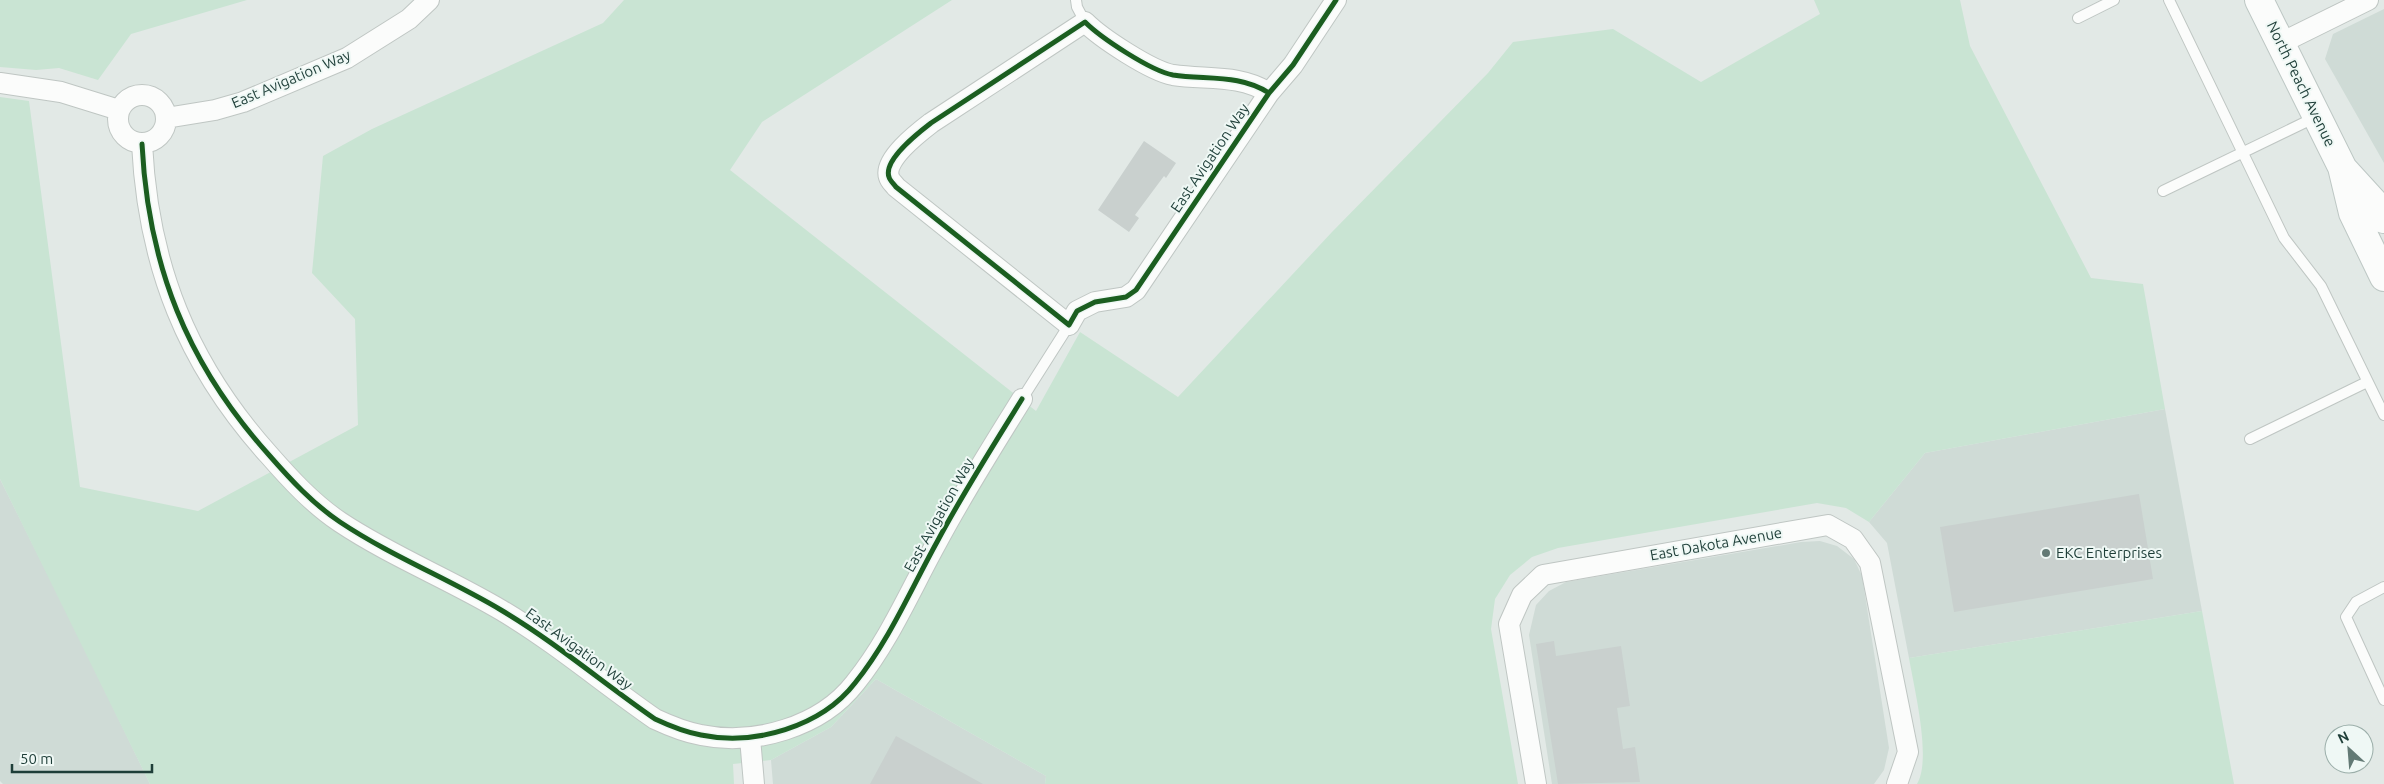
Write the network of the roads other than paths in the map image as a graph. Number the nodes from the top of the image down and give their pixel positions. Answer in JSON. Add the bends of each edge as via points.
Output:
{"nodes":[{"id":1,"x":429,"y":0,"type":"edge"},
{"id":2,"x":1076,"y":0,"type":"edge"},
{"id":3,"x":1336,"y":0,"type":"edge"},
{"id":4,"x":2114,"y":0,"type":"edge"},
{"id":5,"x":2169,"y":0,"type":"edge"},
{"id":6,"x":2259,"y":0,"type":"edge"},
{"id":7,"x":2368,"y":0,"type":"edge"},
{"id":8,"x":2078,"y":18,"type":"dead end"},
{"id":9,"x":1086,"y":22,"type":"junction"},
{"id":10,"x":2280,"y":43,"type":"junction"},
{"id":11,"x":0,"y":83,"type":"edge"},
{"id":12,"x":1269,"y":93,"type":"junction"},
{"id":13,"x":119,"y":110,"type":"junction"},
{"id":14,"x":2317,"y":116,"type":"junction"},
{"id":15,"x":166,"y":118,"type":"junction"},
{"id":16,"x":142,"y":144,"type":"junction"},
{"id":17,"x":2241,"y":152,"type":"junction"},
{"id":18,"x":2342,"y":168,"type":"junction"},
{"id":19,"x":2163,"y":191,"type":"dead end"},
{"id":20,"x":2384,"y":219,"type":"edge"},
{"id":21,"x":2384,"y":277,"type":"edge"},
{"id":22,"x":1069,"y":325,"type":"junction"},
{"id":23,"x":2367,"y":382,"type":"junction"},
{"id":24,"x":1022,"y":399,"type":"joint"},
{"id":25,"x":2384,"y":416,"type":"edge"},
{"id":26,"x":2250,"y":439,"type":"dead end"},
{"id":27,"x":2384,"y":587,"type":"edge"},
{"id":28,"x":2384,"y":700,"type":"edge"},
{"id":29,"x":750,"y":738,"type":"junction"},
{"id":30,"x":754,"y":784,"type":"edge"},
{"id":31,"x":1536,"y":784,"type":"edge"},
{"id":32,"x":1897,"y":784,"type":"edge"}],
"edges":[{"from":1,"to":15,"type":"street","name":"East Avigation Way","via":[[409,19],[347,58],[243,102]]},
{"from":2,"to":9,"type":"lane"},
{"from":3,"to":12,"type":"street","via":[[1293,65]]},
{"from":4,"to":8,"type":"lane"},
{"from":5,"to":17,"type":"lane"},
{"from":6,"to":10,"type":"main road","name":"North Peach Avenue"},
{"from":7,"to":10,"type":"street"},
{"from":9,"to":12,"type":"street","name":"East Avigation Way","via":[[1158,71],[1244,81]]},
{"from":9,"to":22,"type":"street","via":[[924,128],[889,164],[888,176],[896,187]]},
{"from":10,"to":14,"type":"main road","name":"North Peach Avenue"},
{"from":11,"to":13,"type":"street","via":[[61,92]]},
{"from":12,"to":22,"type":"street","name":"East Avigation Way","via":[[1136,290],[1126,297],[1095,302],[1077,311]]},
{"from":13,"to":15,"type":"street","via":[[127,100],[146,95],[162,105]]},
{"from":13,"to":16,"type":"street","via":[[117,118],[122,133],[127,139]]},
{"from":14,"to":17,"type":"lane"},
{"from":14,"to":18,"type":"main road","name":"North Peach Avenue"},
{"from":15,"to":16,"type":"street","via":[[162,133]]},
{"from":16,"to":29,"type":"street","name":"East Avigation Way","via":[[148,214],[180,321],[225,400],[249,433],[293,481],[338,520],[503,611],[655,719],[702,736]]},
{"from":17,"to":19,"type":"lane"},
{"from":17,"to":23,"type":"lane","via":[[2284,238],[2321,286]]},
{"from":18,"to":20,"type":"main road","name":"North Peach Avenue","via":[[2377,206]]},
{"from":18,"to":21,"type":"main road","name":"North Peach Avenue","via":[[2353,214]]},
{"from":22,"to":24,"type":"lane","name":"East Avigation Way"},
{"from":23,"to":25,"type":"lane"},
{"from":23,"to":26,"type":"lane"},
{"from":24,"to":29,"type":"street","name":"East Avigation Way","via":[[964,492],[890,630],[854,685],[832,706],[808,720],[778,732]]},
{"from":27,"to":28,"type":"lane","via":[[2356,602],[2346,617]]},
{"from":29,"to":30,"type":"street"},
{"from":31,"to":32,"type":"street","name":"East Dakota Avenue","via":[[1509,624],[1522,595],[1544,574],[1828,525],[1853,539],[1870,563],[1908,752]]}]}
